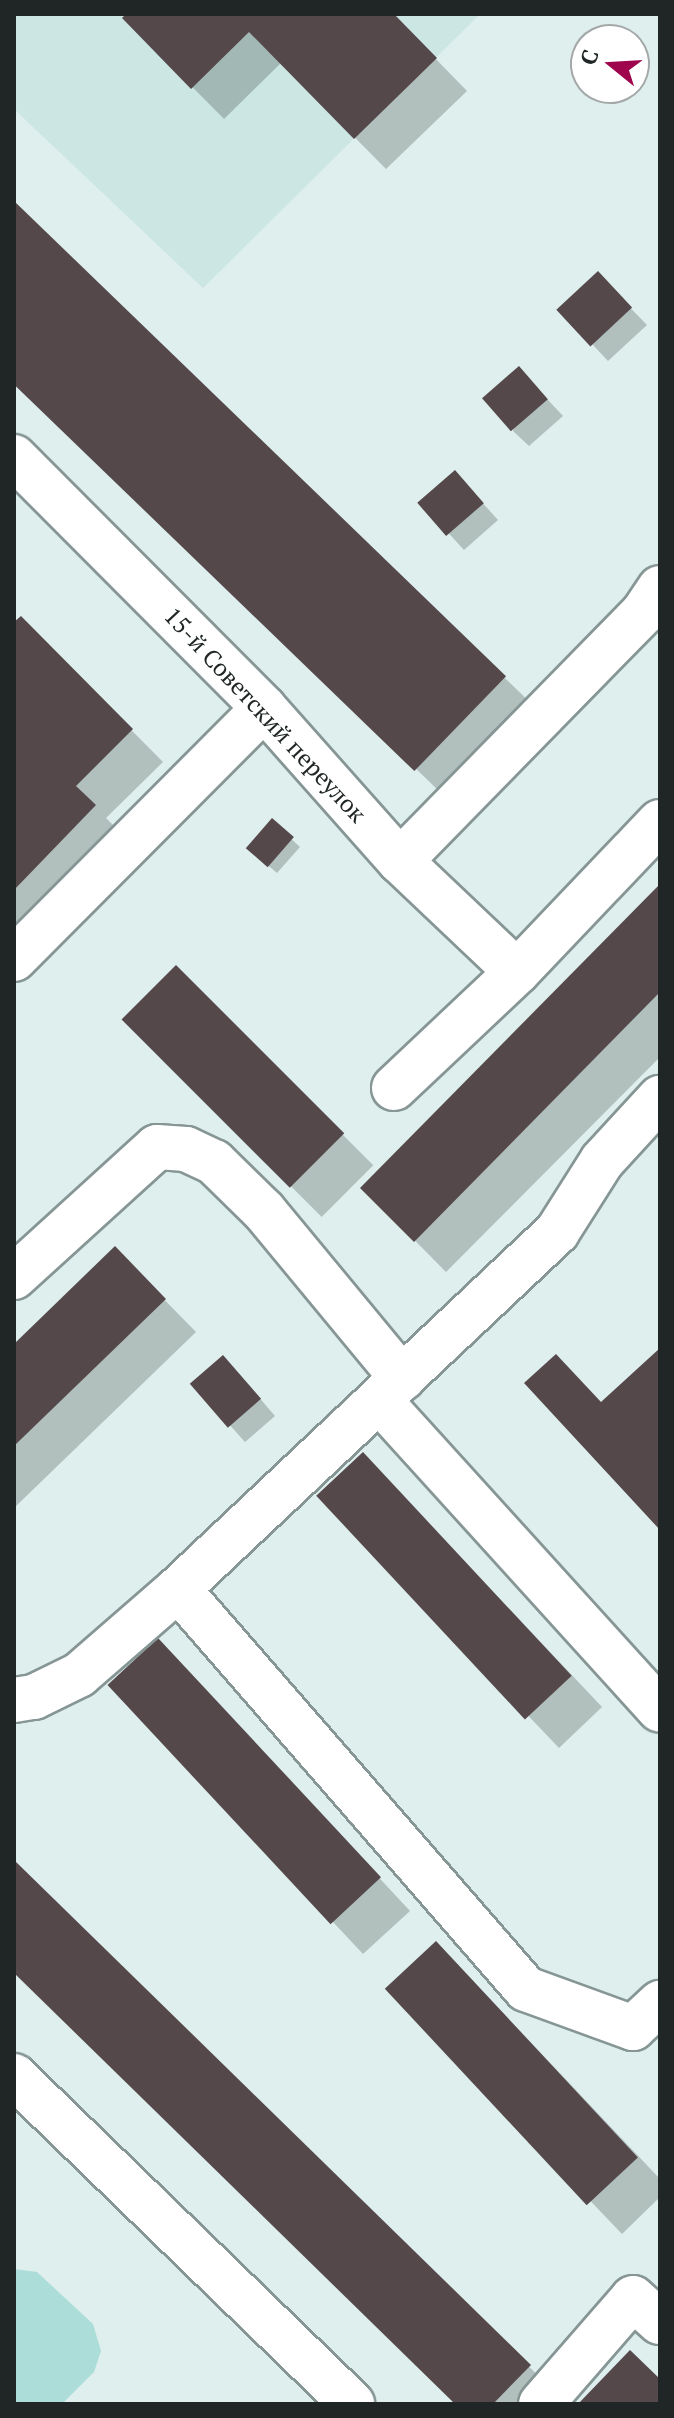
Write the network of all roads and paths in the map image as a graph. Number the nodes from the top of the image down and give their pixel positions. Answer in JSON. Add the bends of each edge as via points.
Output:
{"nodes":[{"id":1,"x":14,"y":457,"type":"edge"},
{"id":2,"x":660,"y":588,"type":"edge"},
{"id":3,"x":264,"y":708,"type":"junction"},
{"id":4,"x":660,"y":822,"type":"edge"},
{"id":5,"x":400,"y":861,"type":"junction"},
{"id":6,"x":14,"y":959,"type":"edge"},
{"id":7,"x":517,"y":972,"type":"junction"},
{"id":8,"x":394,"y":1088,"type":"dead end"},
{"id":9,"x":660,"y":1098,"type":"edge"},
{"id":10,"x":14,"y":1277,"type":"edge"},
{"id":11,"x":391,"y":1389,"type":"junction"},
{"id":12,"x":178,"y":1589,"type":"junction"},
{"id":13,"x":14,"y":1700,"type":"edge"},
{"id":14,"x":660,"y":1710,"type":"edge"},
{"id":15,"x":660,"y":2003,"type":"edge"},
{"id":16,"x":14,"y":2076,"type":"edge"},
{"id":17,"x":660,"y":2322,"type":"edge"},
{"id":18,"x":307,"y":2386,"type":"edge"},
{"id":19,"x":352,"y":2404,"type":"edge"},
{"id":20,"x":541,"y":2404,"type":"edge"}],
"edges":[{"from":1,"to":3,"type":"street","name":"15-й Советский переулок"},
{"from":2,"to":5,"type":"street","via":[[643,613]]},
{"from":3,"to":5,"type":"street","name":"15-й Советский переулок"},
{"from":3,"to":6,"type":"street"},
{"from":4,"to":7,"type":"street"},
{"from":5,"to":7,"type":"street","name":"15-й Советский переулок"},
{"from":7,"to":8,"type":"street"},
{"from":9,"to":11,"type":"street","via":[[602,1161],[557,1232]]},
{"from":10,"to":11,"type":"street","via":[[157,1147],[186,1149],[214,1162],[264,1211]]},
{"from":11,"to":12,"type":"street"},
{"from":11,"to":14,"type":"street"},
{"from":12,"to":13,"type":"street","via":[[79,1675],[34,1697]]},
{"from":12,"to":15,"type":"street","via":[[526,1989],[633,2028]]},
{"from":16,"to":18,"type":"street"},
{"from":17,"to":20,"type":"street","via":[[633,2298]]},
{"from":18,"to":19,"type":"street"}]}
